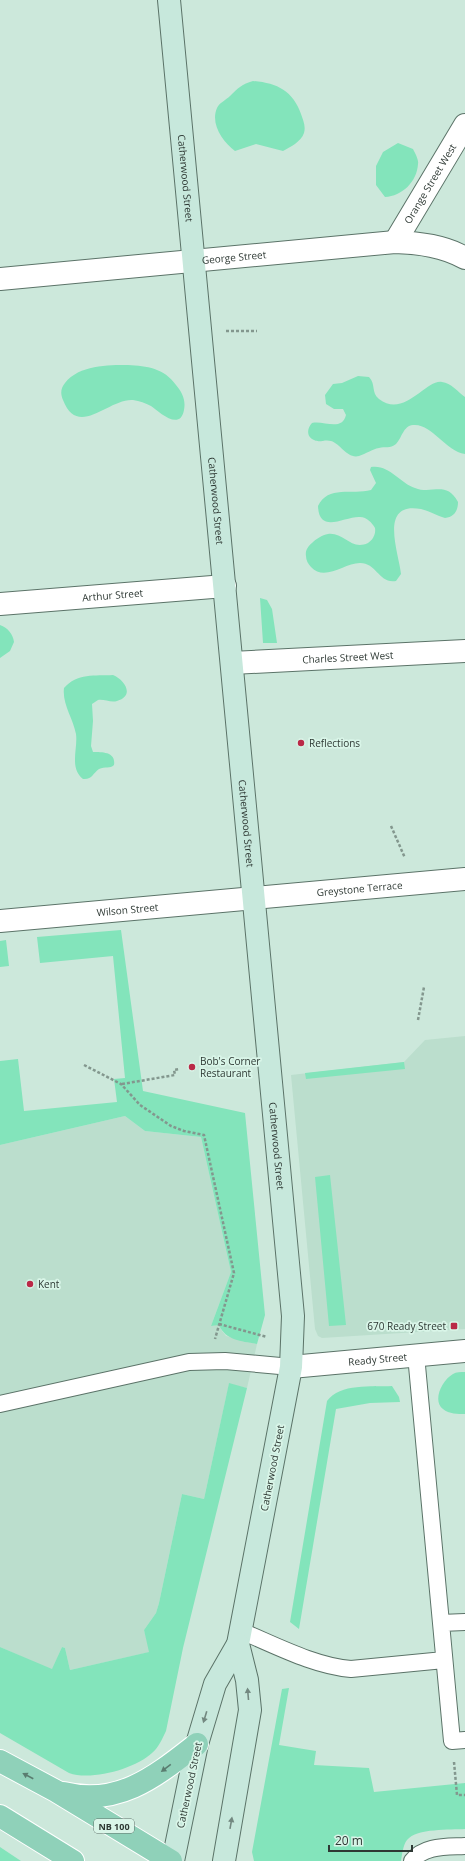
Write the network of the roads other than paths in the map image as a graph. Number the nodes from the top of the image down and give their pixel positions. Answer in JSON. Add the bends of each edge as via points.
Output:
{"nodes":[{"id":1,"x":169,"y":0,"type":"edge"},
{"id":2,"x":465,"y":125,"type":"edge"},
{"id":3,"x":395,"y":242,"type":"junction"},
{"id":4,"x":465,"y":258,"type":"edge"},
{"id":5,"x":194,"y":261,"type":"junction"},
{"id":6,"x":0,"y":279,"type":"edge"},
{"id":7,"x":224,"y":586,"type":"junction"},
{"id":8,"x":0,"y":604,"type":"edge"},
{"id":9,"x":465,"y":651,"type":"edge"},
{"id":10,"x":232,"y":663,"type":"junction"},
{"id":11,"x":465,"y":879,"type":"edge"},
{"id":12,"x":254,"y":898,"type":"junction"},
{"id":13,"x":0,"y":921,"type":"edge"},
{"id":14,"x":465,"y":1352,"type":"edge"},
{"id":15,"x":416,"y":1356,"type":"junction"},
{"id":16,"x":291,"y":1367,"type":"junction"},
{"id":17,"x":0,"y":1404,"type":"edge"},
{"id":18,"x":465,"y":1622,"type":"edge"},
{"id":19,"x":441,"y":1623,"type":"junction"},
{"id":20,"x":239,"y":1638,"type":"junction"},
{"id":21,"x":444,"y":1660,"type":"junction"},
{"id":22,"x":458,"y":1740,"type":"edge"},
{"id":23,"x":197,"y":1744,"type":"junction"},
{"id":24,"x":0,"y":1761,"type":"edge"},
{"id":25,"x":56,"y":1791,"type":"junction"},
{"id":26,"x":0,"y":1816,"type":"edge"},
{"id":27,"x":26,"y":1833,"type":"junction"},
{"id":28,"x":465,"y":1846,"type":"edge"},
{"id":29,"x":56,"y":1861,"type":"edge"},
{"id":30,"x":73,"y":1861,"type":"edge"},
{"id":31,"x":172,"y":1861,"type":"edge"},
{"id":32,"x":224,"y":1861,"type":"edge"},
{"id":33,"x":412,"y":1861,"type":"edge"}],
"edges":[{"from":1,"to":5,"type":"main road","name":"Catherwood Street"},
{"from":2,"to":3,"type":"street","name":"Orange Street West"},
{"from":3,"to":4,"type":"street","name":"George Street","via":[[430,245]]},
{"from":3,"to":5,"type":"street","name":"George Street"},
{"from":5,"to":6,"type":"street","name":"George Street"},
{"from":5,"to":7,"type":"main road","name":"Catherwood Street"},
{"from":7,"to":8,"type":"street","name":"Arthur Street"},
{"from":7,"to":10,"type":"main road","name":"Catherwood Street"},
{"from":9,"to":10,"type":"street","name":"Charles Street West"},
{"from":10,"to":12,"type":"main road","name":"Catherwood Street"},
{"from":11,"to":12,"type":"street","name":"Greystone Terrace"},
{"from":12,"to":13,"type":"street","name":"Wilson Street"},
{"from":12,"to":16,"type":"main road","name":"Catherwood Street","via":[[291,1292]]},
{"from":14,"to":15,"type":"street","name":"Ready Street"},
{"from":15,"to":16,"type":"street","name":"Ready Street"},
{"from":15,"to":19,"type":"lane"},
{"from":16,"to":17,"type":"lane","via":[[209,1360],[189,1362]]},
{"from":16,"to":20,"type":"main road","name":"Catherwood Street"},
{"from":18,"to":19,"type":"lane"},
{"from":19,"to":21,"type":"lane"},
{"from":20,"to":21,"type":"lane","via":[[341,1668]]},
{"from":20,"to":23,"type":"main road","name":"Catherwood Street","one_way":true,"via":[[215,1684]]},
{"from":32,"to":20,"type":"main road","name":"Catherwood Street","one_way":true,"via":[[250,1710]]},
{"from":21,"to":22,"type":"lane"},
{"from":23,"to":25,"type":"main road","one_way":true,"via":[[150,1780],[131,1789],[88,1796],[75,1796]]},
{"from":23,"to":31,"type":"main road","name":"Catherwood Street"},
{"from":25,"to":24,"type":"main road","number":"NB 100","one_way":true},
{"from":25,"to":31,"type":"main road","number":"NB 100"},
{"from":26,"to":27,"type":"main road"},
{"from":27,"to":29,"type":"main road"},
{"from":27,"to":30,"type":"main road"},
{"from":28,"to":33,"type":"lane","via":[[423,1851]]}]}
